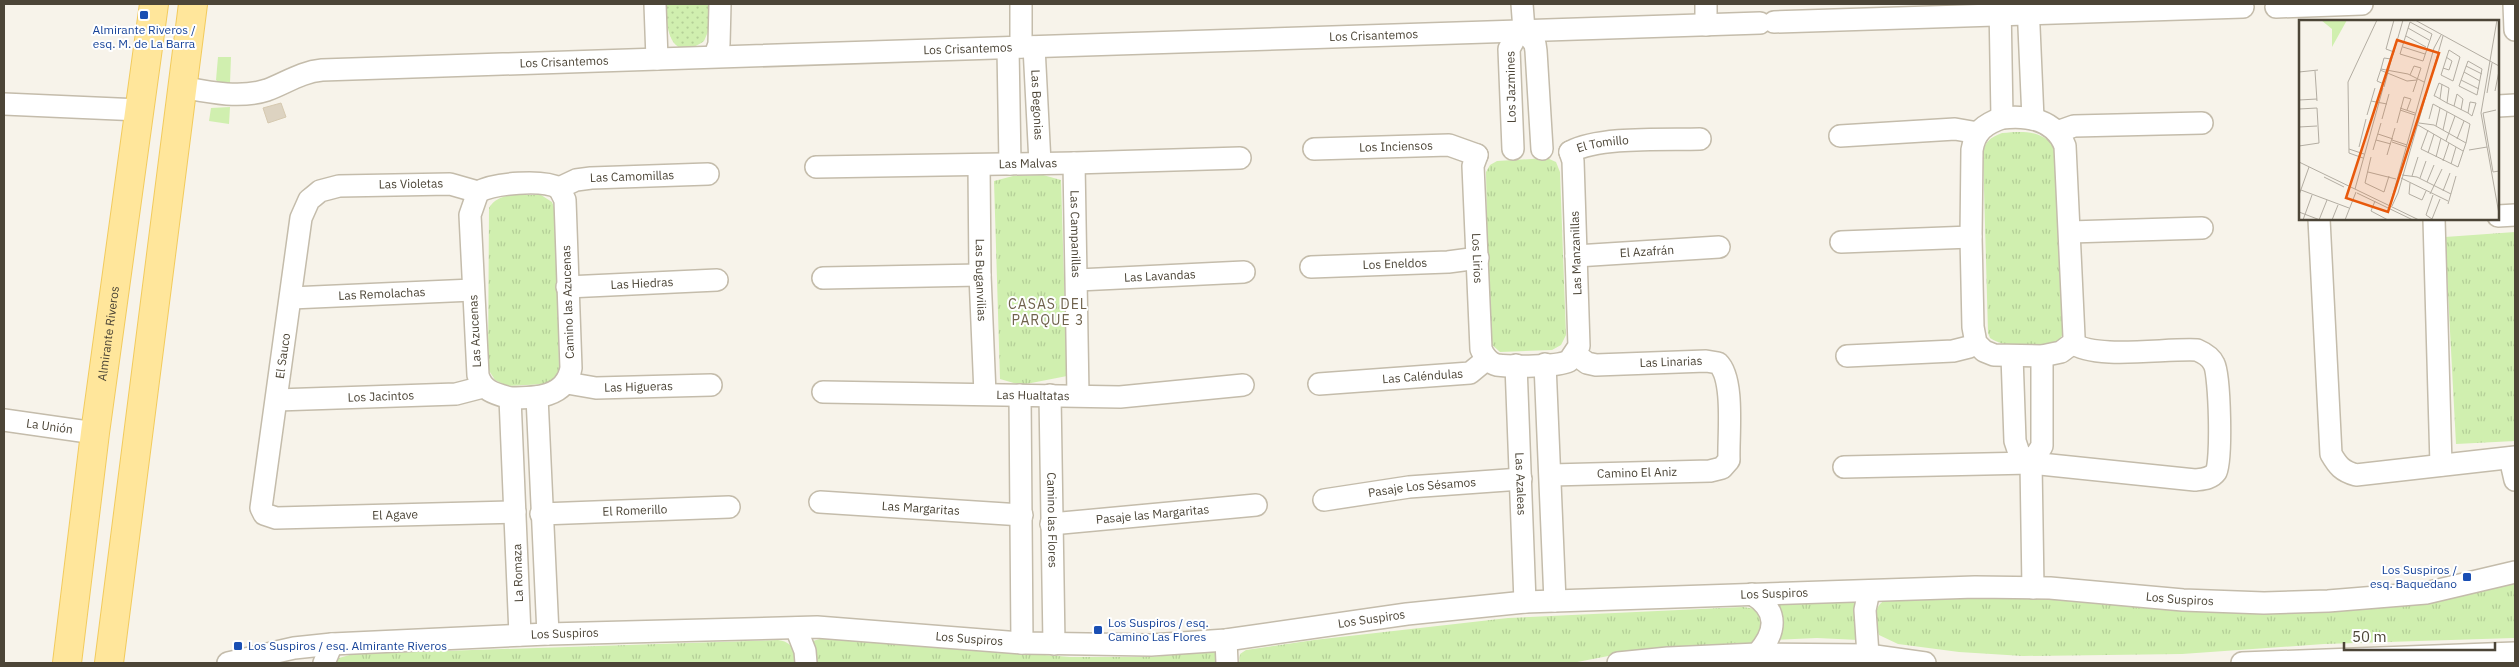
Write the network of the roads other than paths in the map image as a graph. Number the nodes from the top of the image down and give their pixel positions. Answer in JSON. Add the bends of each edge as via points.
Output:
{"nodes":[{"id":1,"x":154,"y":4,"type":"edge"},
{"id":2,"x":193,"y":4,"type":"edge"},
{"id":3,"x":656,"y":4,"type":"edge"},
{"id":4,"x":720,"y":4,"type":"edge"},
{"id":5,"x":1021,"y":4,"type":"edge"},
{"id":6,"x":1522,"y":4,"type":"edge"},
{"id":7,"x":2316,"y":4,"type":"edge"},
{"id":8,"x":2362,"y":4,"type":"edge"},
{"id":9,"x":2514,"y":4,"type":"edge"},
{"id":10,"x":2206,"y":6,"type":"edge"},
{"id":11,"x":2243,"y":7,"type":"dead end"},
{"id":12,"x":2276,"y":7,"type":"dead end"},
{"id":13,"x":2000,"y":9,"type":"edge"},
{"id":14,"x":2029,"y":9,"type":"edge"},
{"id":15,"x":1822,"y":12,"type":"edge"},
{"id":16,"x":1706,"y":14,"type":"edge"},
{"id":17,"x":1524,"y":30,"type":"junction"},
{"id":18,"x":2515,"y":30,"type":"edge"},
{"id":19,"x":1021,"y":47,"type":"junction"},
{"id":20,"x":715,"y":56,"type":"junction"},
{"id":21,"x":657,"y":59,"type":"junction"},
{"id":22,"x":182,"y":87,"type":"junction"},
{"id":23,"x":4,"y":104,"type":"edge"},
{"id":24,"x":2515,"y":105,"type":"edge"},
{"id":25,"x":2499,"y":106,"type":"edge"},
{"id":26,"x":140,"y":110,"type":"junction"},
{"id":27,"x":2002,"y":118,"type":"junction"},
{"id":28,"x":2033,"y":118,"type":"junction"},
{"id":29,"x":2202,"y":124,"type":"dead end"},
{"id":30,"x":1978,"y":132,"type":"junction"},
{"id":31,"x":2057,"y":132,"type":"junction"},
{"id":32,"x":1840,"y":136,"type":"dead end"},
{"id":33,"x":1700,"y":139,"type":"dead end"},
{"id":34,"x":1314,"y":149,"type":"dead end"},
{"id":35,"x":1512,"y":149,"type":"junction"},
{"id":36,"x":1542,"y":149,"type":"junction"},
{"id":37,"x":1570,"y":152,"type":"junction"},
{"id":38,"x":1477,"y":155,"type":"junction"},
{"id":39,"x":1240,"y":158,"type":"dead end"},
{"id":40,"x":1040,"y":163,"type":"junction"},
{"id":41,"x":1010,"y":164,"type":"junction"},
{"id":42,"x":1074,"y":164,"type":"junction"},
{"id":43,"x":979,"y":165,"type":"junction"},
{"id":44,"x":816,"y":167,"type":"dead end"},
{"id":45,"x":708,"y":174,"type":"dead end"},
{"id":46,"x":559,"y":188,"type":"junction"},
{"id":47,"x":320,"y":191,"type":"joint"},
{"id":48,"x":478,"y":192,"type":"junction"},
{"id":49,"x":2515,"y":215,"type":"edge"},
{"id":50,"x":2499,"y":216,"type":"edge"},
{"id":51,"x":2319,"y":220,"type":"edge"},
{"id":52,"x":2434,"y":220,"type":"edge"},
{"id":53,"x":2202,"y":228,"type":"dead end"},
{"id":54,"x":2070,"y":232,"type":"junction"},
{"id":55,"x":1971,"y":237,"type":"junction"},
{"id":56,"x":1841,"y":242,"type":"dead end"},
{"id":57,"x":1718,"y":248,"type":"dead end"},
{"id":58,"x":1576,"y":256,"type":"junction"},
{"id":59,"x":1478,"y":258,"type":"junction"},
{"id":60,"x":1312,"y":267,"type":"dead end"},
{"id":61,"x":1244,"y":272,"type":"dead end"},
{"id":62,"x":980,"y":276,"type":"junction"},
{"id":63,"x":823,"y":278,"type":"dead end"},
{"id":64,"x":717,"y":280,"type":"dead end"},
{"id":65,"x":1078,"y":280,"type":"junction"},
{"id":66,"x":567,"y":287,"type":"junction"},
{"id":67,"x":473,"y":290,"type":"junction"},
{"id":68,"x":291,"y":298,"type":"junction"},
{"id":69,"x":1976,"y":343,"type":"junction"},
{"id":70,"x":2073,"y":343,"type":"junction"},
{"id":71,"x":1575,"y":354,"type":"junction"},
{"id":72,"x":1847,"y":356,"type":"dead end"},
{"id":73,"x":2012,"y":356,"type":"junction"},
{"id":74,"x":2042,"y":356,"type":"junction"},
{"id":75,"x":1487,"y":359,"type":"junction"},
{"id":76,"x":1545,"y":364,"type":"junction"},
{"id":77,"x":1516,"y":365,"type":"junction"},
{"id":78,"x":567,"y":383,"type":"junction"},
{"id":79,"x":1319,"y":384,"type":"dead end"},
{"id":80,"x":711,"y":385,"type":"dead end"},
{"id":81,"x":1243,"y":385,"type":"dead end"},
{"id":82,"x":483,"y":387,"type":"junction"},
{"id":83,"x":824,"y":392,"type":"dead end"},
{"id":84,"x":985,"y":394,"type":"junction"},
{"id":85,"x":1020,"y":395,"type":"junction"},
{"id":86,"x":1050,"y":395,"type":"junction"},
{"id":87,"x":1078,"y":395,"type":"junction"},
{"id":88,"x":510,"y":398,"type":"junction"},
{"id":89,"x":537,"y":398,"type":"junction"},
{"id":90,"x":277,"y":400,"type":"junction"},
{"id":91,"x":4,"y":420,"type":"edge"},
{"id":92,"x":95,"y":433,"type":"junction"},
{"id":93,"x":2513,"y":457,"type":"edge"},
{"id":94,"x":2030,"y":463,"type":"junction"},
{"id":95,"x":2441,"y":466,"type":"junction"},
{"id":96,"x":1844,"y":467,"type":"dead end"},
{"id":97,"x":1722,"y":468,"type":"joint"},
{"id":98,"x":1551,"y":475,"type":"junction"},
{"id":99,"x":1520,"y":479,"type":"junction"},
{"id":100,"x":2515,"y":480,"type":"edge"},
{"id":101,"x":1324,"y":500,"type":"dead end"},
{"id":102,"x":820,"y":502,"type":"dead end"},
{"id":103,"x":1256,"y":505,"type":"dead end"},
{"id":104,"x":729,"y":507,"type":"dead end"},
{"id":105,"x":515,"y":512,"type":"junction"},
{"id":106,"x":541,"y":514,"type":"junction"},
{"id":107,"x":1022,"y":515,"type":"junction"},
{"id":108,"x":276,"y":518,"type":"joint"},
{"id":109,"x":1052,"y":524,"type":"junction"},
{"id":110,"x":2515,"y":572,"type":"edge"},
{"id":111,"x":2033,"y":588,"type":"junction"},
{"id":112,"x":1869,"y":591,"type":"junction"},
{"id":113,"x":1752,"y":594,"type":"junction"},
{"id":114,"x":1555,"y":601,"type":"junction"},
{"id":115,"x":1525,"y":602,"type":"junction"},
{"id":116,"x":796,"y":628,"type":"junction"},
{"id":117,"x":548,"y":634,"type":"junction"},
{"id":118,"x":520,"y":635,"type":"junction"},
{"id":119,"x":1226,"y":640,"type":"junction"},
{"id":120,"x":1022,"y":643,"type":"junction"},
{"id":121,"x":1054,"y":644,"type":"junction"},
{"id":122,"x":2515,"y":652,"type":"edge"},
{"id":123,"x":328,"y":654,"type":"edge"},
{"id":124,"x":1757,"y":654,"type":"junction"},
{"id":125,"x":1868,"y":655,"type":"junction"},
{"id":126,"x":2391,"y":660,"type":"edge"},
{"id":127,"x":68,"y":663,"type":"edge"},
{"id":128,"x":109,"y":663,"type":"edge"},
{"id":129,"x":228,"y":663,"type":"edge"},
{"id":130,"x":806,"y":663,"type":"edge"},
{"id":131,"x":1227,"y":663,"type":"edge"},
{"id":132,"x":1618,"y":663,"type":"edge"},
{"id":133,"x":1925,"y":663,"type":"edge"},
{"id":134,"x":2242,"y":663,"type":"edge"}],
"edges":[{"from":1,"to":26,"type":"main road","name":"Almirante Riveros"},
{"from":2,"to":22,"type":"main road"},
{"from":3,"to":21,"type":"street"},
{"from":4,"to":20,"type":"street","via":[[719,44]]},
{"from":5,"to":19,"type":"street","name":"Las Begonias"},
{"from":6,"to":17,"type":"street","name":"Los Jazmines"},
{"from":7,"to":8,"type":"street"},
{"from":7,"to":12,"type":"street"},
{"from":9,"to":18,"type":"street"},
{"from":10,"to":11,"type":"street","name":"Los Crisantemos"},
{"from":10,"to":14,"type":"street","name":"Los Crisantemos"},
{"from":13,"to":14,"type":"street","name":"Los Crisantemos"},
{"from":13,"to":15,"type":"street","name":"Los Crisantemos"},
{"from":13,"to":27,"type":"street"},
{"from":14,"to":28,"type":"street"},
{"from":15,"to":16,"type":"street","name":"Los Crisantemos","via":[[1767,23]]},
{"from":16,"to":17,"type":"street","name":"Los Crisantemos"},
{"from":17,"to":19,"type":"street","name":"Los Crisantemos"},
{"from":17,"to":35,"type":"street","name":"Los Jazmines","via":[[1516,36],[1509,49]]},
{"from":17,"to":36,"type":"street","name":"Los Jazmines","via":[[1535,44]]},
{"from":19,"to":20,"type":"street","name":"Los Crisantemos"},
{"from":19,"to":40,"type":"street","name":"Las Begonias"},
{"from":19,"to":41,"type":"street","name":"Las Begonias"},
{"from":20,"to":21,"type":"street","name":"Los Crisantemos"},
{"from":21,"to":22,"type":"street","name":"Los Crisantemos","via":[[322,70],[303,73],[252,94]]},
{"from":22,"to":128,"type":"main road"},
{"from":23,"to":26,"type":"street"},
{"from":24,"to":25,"type":"street"},
{"from":26,"to":92,"type":"main road","name":"Almirante Riveros"},
{"from":27,"to":28,"type":"street"},
{"from":27,"to":30,"type":"street"},
{"from":28,"to":31,"type":"street"},
{"from":29,"to":31,"type":"street","via":[[2074,126]]},
{"from":30,"to":32,"type":"street","via":[[1955,129]]},
{"from":30,"to":55,"type":"street","via":[[1972,150]]},
{"from":31,"to":54,"type":"street","via":[[2066,146]]},
{"from":33,"to":37,"type":"street","name":"El Tomillo","via":[[1601,143],[1581,146]]},
{"from":34,"to":38,"type":"street","name":"Los Inciensos","via":[[1449,145]]},
{"from":35,"to":36,"type":"street","name":"El Tomillo"},
{"from":35,"to":38,"type":"street","name":"El Tomillo","via":[[1484,151]]},
{"from":36,"to":37,"type":"street","name":"El Tomillo","via":[[1562,148]]},
{"from":37,"to":58,"type":"street","name":"Las Manzanillas"},
{"from":38,"to":59,"type":"street","name":"Los Lirios","via":[[1473,166]]},
{"from":39,"to":42,"type":"street","name":"Las Malvas"},
{"from":40,"to":41,"type":"street","name":"Las Malvas"},
{"from":40,"to":42,"type":"street","name":"Las Malvas"},
{"from":41,"to":43,"type":"street","name":"Las Malvas"},
{"from":42,"to":65,"type":"street","name":"Las Campanillas"},
{"from":43,"to":44,"type":"street","name":"Las Malvas"},
{"from":43,"to":62,"type":"street","name":"Las Buganvilias"},
{"from":45,"to":46,"type":"street","name":"Las Camomillas","via":[[591,178]]},
{"from":46,"to":48,"type":"street","via":[[549,183],[491,186]]},
{"from":46,"to":66,"type":"street","name":"Camino las Azucenas","via":[[564,200]]},
{"from":47,"to":48,"type":"street","name":"Las Violetas","via":[[339,186],[437,183]]},
{"from":47,"to":68,"type":"street","name":"El Sauco","via":[[309,200],[301,218]]},
{"from":48,"to":67,"type":"street","name":"Las Azucenas","via":[[470,215]]},
{"from":49,"to":50,"type":"street"},
{"from":51,"to":95,"type":"street","via":[[2331,454],[2343,471],[2356,476]]},
{"from":52,"to":95,"type":"street"},
{"from":53,"to":54,"type":"street"},
{"from":54,"to":70,"type":"street"},
{"from":55,"to":56,"type":"street"},
{"from":55,"to":69,"type":"street"},
{"from":57,"to":58,"type":"street","name":"El Azafrán"},
{"from":58,"to":71,"type":"street","name":"Las Manzanillas","via":[[1579,342]]},
{"from":59,"to":60,"type":"street","name":"Los Eneldos"},
{"from":59,"to":75,"type":"street","name":"Los Lirios","via":[[1480,344]]},
{"from":61,"to":65,"type":"street","name":"Las Lavandas"},
{"from":62,"to":63,"type":"street"},
{"from":62,"to":84,"type":"street","name":"Las Buganvilias"},
{"from":64,"to":66,"type":"street","name":"Las Hiedras"},
{"from":65,"to":87,"type":"street","name":"Las Campanillas"},
{"from":66,"to":78,"type":"street","name":"Camino las Azucenas","via":[[571,368]]},
{"from":67,"to":68,"type":"street","name":"Las Remolachas"},
{"from":67,"to":82,"type":"street","name":"Las Azucenas","via":[[476,366]]},
{"from":68,"to":90,"type":"street","name":"El Sauco"},
{"from":69,"to":72,"type":"street","via":[[1953,351]]},
{"from":69,"to":73,"type":"street","via":[[1994,355]]},
{"from":70,"to":74,"type":"street","via":[[2062,352]]},
{"from":70,"to":94,"type":"street","via":[[2079,348],[2097,352],[2185,349],[2204,352],[2216,370],[2219,467],[2212,476],[2194,480]]},
{"from":71,"to":76,"type":"street","via":[[1565,363]]},
{"from":71,"to":97,"type":"street","name":"Las Linarias","via":[[1596,365],[1718,363],[1725,371],[1728,385],[1729,460]]},
{"from":73,"to":74,"type":"street"},
{"from":73,"to":94,"type":"street","via":[[2015,441],[2019,453]]},
{"from":74,"to":94,"type":"street","via":[[2042,446]]},
{"from":75,"to":77,"type":"street","via":[[1498,365]]},
{"from":75,"to":79,"type":"street","name":"Las Caléndulas","via":[[1470,373]]},
{"from":76,"to":77,"type":"street"},
{"from":76,"to":98,"type":"street"},
{"from":77,"to":99,"type":"street","name":"Las Azaleas"},
{"from":78,"to":80,"type":"street","name":"Las Higueras","via":[[596,388]]},
{"from":78,"to":89,"type":"street","via":[[556,392]]},
{"from":81,"to":87,"type":"street","name":"Las Hualtatas","via":[[1120,397]]},
{"from":82,"to":88,"type":"street"},
{"from":82,"to":90,"type":"street","name":"Los Jacintos","via":[[456,394]]},
{"from":83,"to":84,"type":"street","name":"Las Hualtatas"},
{"from":84,"to":85,"type":"street","name":"Las Hualtatas"},
{"from":85,"to":86,"type":"street","name":"Las Hualtatas"},
{"from":85,"to":107,"type":"street"},
{"from":86,"to":87,"type":"street","name":"Las Hualtatas"},
{"from":86,"to":109,"type":"street","name":"Camino las Flores"},
{"from":88,"to":89,"type":"street"},
{"from":88,"to":105,"type":"street"},
{"from":89,"to":106,"type":"street"},
{"from":90,"to":108,"type":"street","name":"El Sauco","via":[[261,501],[264,514]]},
{"from":91,"to":92,"type":"street","name":"La Unión"},
{"from":92,"to":127,"type":"main road","name":"Almirante Riveros"},
{"from":93,"to":95,"type":"street"},
{"from":93,"to":100,"type":"street"},
{"from":94,"to":96,"type":"street"},
{"from":94,"to":111,"type":"street"},
{"from":97,"to":98,"type":"street","name":"Camino El Aniz"},
{"from":98,"to":114,"type":"street"},
{"from":99,"to":101,"type":"street","name":"Pasaje Los Sésamos","via":[[1409,487]]},
{"from":99,"to":115,"type":"street","name":"Las Azaleas"},
{"from":102,"to":107,"type":"street","name":"Las Margaritas"},
{"from":103,"to":109,"type":"street","name":"Pasaje las Margaritas"},
{"from":104,"to":106,"type":"street","name":"El Romerillo"},
{"from":105,"to":108,"type":"street","name":"El Agave"},
{"from":105,"to":118,"type":"street","name":"La Romaza"},
{"from":106,"to":117,"type":"street"},
{"from":107,"to":120,"type":"street"},
{"from":109,"to":121,"type":"street","name":"Camino las Flores"},
{"from":110,"to":111,"type":"street","name":"Los Suspiros","via":[[2426,593],[2328,601],[2221,602]]},
{"from":111,"to":112,"type":"street","name":"Los Suspiros"},
{"from":112,"to":113,"type":"street","name":"Los Suspiros"},
{"from":112,"to":125,"type":"street","via":[[1865,610]]},
{"from":113,"to":114,"type":"street","name":"Los Suspiros"},
{"from":113,"to":124,"type":"street","via":[[1766,605],[1772,621],[1768,640]]},
{"from":114,"to":115,"type":"street","name":"Los Suspiros"},
{"from":115,"to":119,"type":"street","name":"Los Suspiros","via":[[1407,614]]},
{"from":116,"to":117,"type":"street","name":"Los Suspiros"},
{"from":116,"to":120,"type":"street","name":"Los Suspiros","via":[[838,628]]},
{"from":116,"to":130,"type":"street"},
{"from":117,"to":118,"type":"street","name":"Los Suspiros"},
{"from":118,"to":123,"type":"street","name":"Los Suspiros"},
{"from":119,"to":121,"type":"street","name":"Los Suspiros","via":[[1151,646]]},
{"from":119,"to":131,"type":"street"},
{"from":120,"to":121,"type":"street","name":"Los Suspiros"},
{"from":122,"to":126,"type":"street"},
{"from":123,"to":129,"type":"street","name":"Los Suspiros","via":[[294,648]]},
{"from":124,"to":125,"type":"street"},
{"from":124,"to":132,"type":"street"},
{"from":125,"to":133,"type":"street"},
{"from":126,"to":134,"type":"street"}]}
